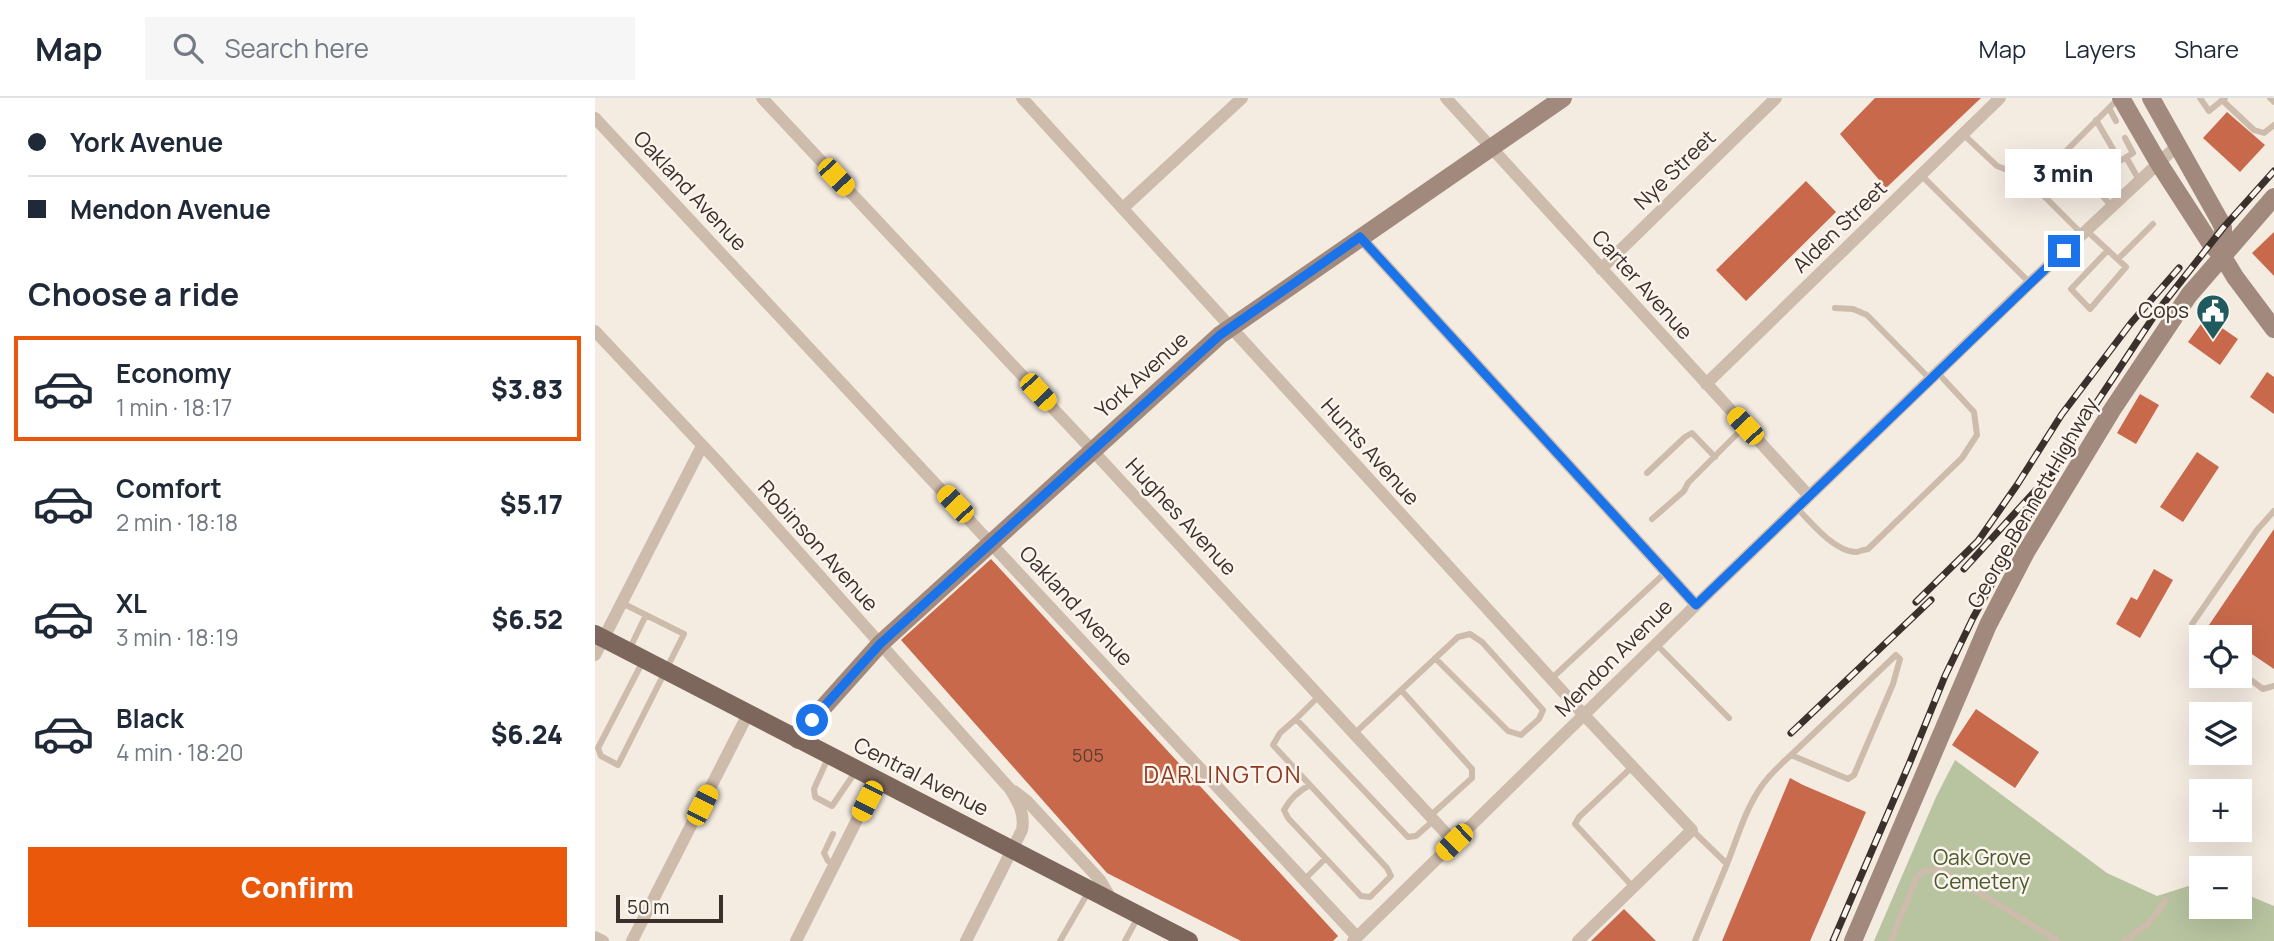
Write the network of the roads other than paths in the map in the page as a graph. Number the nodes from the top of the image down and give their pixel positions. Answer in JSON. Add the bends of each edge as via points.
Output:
{"nodes":[{"id":1,"x":762,"y":98,"type":"edge"},
{"id":2,"x":1022,"y":98,"type":"edge"},
{"id":3,"x":1446,"y":98,"type":"edge"},
{"id":4,"x":1563,"y":98,"type":"edge"},
{"id":5,"x":1776,"y":98,"type":"edge"},
{"id":6,"x":2000,"y":98,"type":"edge"},
{"id":7,"x":2151,"y":98,"type":"edge"},
{"id":8,"x":2200,"y":98,"type":"edge"},
{"id":9,"x":2270,"y":98,"type":"edge"},
{"id":10,"x":1238,"y":99,"type":"edge"},
{"id":11,"x":2223,"y":99,"type":"edge"},
{"id":12,"x":2116,"y":101,"type":"edge"},
{"id":13,"x":2274,"y":102,"type":"edge"},
{"id":14,"x":595,"y":118,"type":"edge"},
{"id":15,"x":2096,"y":120,"type":"junction"},
{"id":16,"x":2116,"y":121,"type":"dead end"},
{"id":17,"x":2274,"y":125,"type":"edge"},
{"id":18,"x":1963,"y":134,"type":"junction"},
{"id":19,"x":2125,"y":138,"type":"dead end"},
{"id":20,"x":2178,"y":145,"type":"junction"},
{"id":21,"x":1491,"y":148,"type":"junction"},
{"id":22,"x":2126,"y":157,"type":"junction"},
{"id":23,"x":2158,"y":162,"type":"junction"},
{"id":24,"x":1921,"y":175,"type":"junction"},
{"id":25,"x":2139,"y":180,"type":"junction"},
{"id":26,"x":2274,"y":197,"type":"edge"},
{"id":27,"x":2111,"y":206,"type":"junction"},
{"id":28,"x":1123,"y":208,"type":"junction"},
{"id":29,"x":2153,"y":224,"type":"dead end"},
{"id":30,"x":2084,"y":232,"type":"junction"},
{"id":31,"x":1360,"y":237,"type":"junction"},
{"id":32,"x":2108,"y":250,"type":"junction"},
{"id":33,"x":2223,"y":257,"type":"junction"},
{"id":34,"x":2118,"y":259,"type":"junction"},
{"id":35,"x":1601,"y":269,"type":"junction"},
{"id":36,"x":2030,"y":283,"type":"junction"},
{"id":37,"x":1835,"y":308,"type":"dead end"},
{"id":38,"x":1231,"y":327,"type":"junction"},
{"id":39,"x":2274,"y":328,"type":"edge"},
{"id":40,"x":595,"y":331,"type":"edge"},
{"id":41,"x":1934,"y":376,"type":"junction"},
{"id":42,"x":1706,"y":384,"type":"junction"},
{"id":43,"x":1745,"y":426,"type":"junction"},
{"id":44,"x":702,"y":446,"type":"junction"},
{"id":45,"x":1093,"y":451,"type":"junction"},
{"id":46,"x":1715,"y":457,"type":"junction"},
{"id":47,"x":1647,"y":473,"type":"dead end"},
{"id":48,"x":1809,"y":496,"type":"junction"},
{"id":49,"x":1797,"y":508,"type":"junction"},
{"id":50,"x":2274,"y":511,"type":"edge"},
{"id":51,"x":1652,"y":519,"type":"dead end"},
{"id":52,"x":990,"y":542,"type":"junction"},
{"id":53,"x":1666,"y":572,"type":"junction"},
{"id":54,"x":622,"y":603,"type":"junction"},
{"id":55,"x":1696,"y":605,"type":"junction"},
{"id":56,"x":646,"y":615,"type":"junction"},
{"id":57,"x":2192,"y":625,"type":"edge"},
{"id":58,"x":598,"y":642,"type":"edge"},
{"id":59,"x":880,"y":644,"type":"junction"},
{"id":60,"x":1656,"y":644,"type":"junction"},
{"id":61,"x":636,"y":655,"type":"junction"},
{"id":62,"x":1435,"y":658,"type":"junction"},
{"id":63,"x":666,"y":671,"type":"junction"},
{"id":64,"x":1551,"y":679,"type":"junction"},
{"id":65,"x":2252,"y":681,"type":"edge"},
{"id":66,"x":2274,"y":686,"type":"edge"},
{"id":67,"x":1401,"y":690,"type":"junction"},
{"id":68,"x":1319,"y":696,"type":"junction"},
{"id":69,"x":748,"y":714,"type":"junction"},
{"id":70,"x":1584,"y":715,"type":"junction"},
{"id":71,"x":1729,"y":718,"type":"dead end"},
{"id":72,"x":1296,"y":719,"type":"junction"},
{"id":73,"x":1354,"y":734,"type":"junction"},
{"id":74,"x":798,"y":740,"type":"junction"},
{"id":75,"x":1791,"y":755,"type":"junction"},
{"id":76,"x":829,"y":756,"type":"junction"},
{"id":77,"x":1632,"y":767,"type":"junction"},
{"id":78,"x":857,"y":770,"type":"junction"},
{"id":79,"x":877,"y":780,"type":"junction"},
{"id":80,"x":1310,"y":785,"type":"junction"},
{"id":81,"x":1010,"y":789,"type":"junction"},
{"id":82,"x":1432,"y":818,"type":"junction"},
{"id":83,"x":1692,"y":830,"type":"junction"},
{"id":84,"x":833,"y":834,"type":"dead end"},
{"id":85,"x":1454,"y":842,"type":"junction"},
{"id":86,"x":1012,"y":848,"type":"junction"},
{"id":87,"x":1325,"y":859,"type":"junction"},
{"id":88,"x":1727,"y":864,"type":"junction"},
{"id":89,"x":835,"y":865,"type":"junction"},
{"id":90,"x":1304,"y":880,"type":"junction"},
{"id":91,"x":1633,"y":887,"type":"junction"},
{"id":92,"x":1090,"y":890,"type":"junction"},
{"id":93,"x":2166,"y":900,"type":"dead end"},
{"id":94,"x":1114,"y":902,"type":"junction"},
{"id":95,"x":1139,"y":915,"type":"junction"},
{"id":96,"x":595,"y":937,"type":"edge"},
{"id":97,"x":1355,"y":939,"type":"edge"},
{"id":98,"x":603,"y":941,"type":"edge"},
{"id":99,"x":632,"y":941,"type":"edge"},
{"id":100,"x":796,"y":941,"type":"edge"},
{"id":101,"x":966,"y":941,"type":"edge"},
{"id":102,"x":1060,"y":941,"type":"edge"},
{"id":103,"x":1125,"y":941,"type":"edge"},
{"id":104,"x":1189,"y":941,"type":"edge"},
{"id":105,"x":1578,"y":941,"type":"edge"},
{"id":106,"x":1695,"y":941,"type":"edge"},
{"id":107,"x":1853,"y":941,"type":"edge"},
{"id":108,"x":1891,"y":941,"type":"edge"},
{"id":109,"x":2058,"y":941,"type":"edge"},
{"id":110,"x":2124,"y":941,"type":"edge"}],
"edges":[{"from":1,"to":45,"type":"street","name":"Hughes Avenue"},
{"from":2,"to":28,"type":"street","name":"Hunts Avenue"},
{"from":3,"to":21,"type":"street","name":"Carter Avenue"},
{"from":4,"to":21,"type":"main road","name":"York Avenue"},
{"from":5,"to":35,"type":"street","name":"Nye Street"},
{"from":6,"to":18,"type":"street","name":"Alden Street"},
{"from":7,"to":20,"type":"main road"},
{"from":8,"to":11,"type":"lane","via":[[2209,111]]},
{"from":9,"to":13,"type":"lane"},
{"from":10,"to":28,"type":"street"},
{"from":11,"to":17,"type":"lane","via":[[2253,130],[2265,133]]},
{"from":12,"to":15,"type":"lane"},
{"from":12,"to":16,"type":"lane"},
{"from":12,"to":23,"type":"main road"},
{"from":14,"to":52,"type":"street","name":"Oakland Avenue"},
{"from":15,"to":22,"type":"lane","via":[[2120,161]]},
{"from":15,"to":27,"type":"lane","via":[[2066,151]]},
{"from":18,"to":24,"type":"street","name":"Alden Street"},
{"from":18,"to":30,"type":"lane","via":[[1997,166],[2025,177]]},
{"from":19,"to":22,"type":"lane","via":[[2133,153]]},
{"from":20,"to":23,"type":"street","name":"Mendon Avenue"},
{"from":20,"to":33,"type":"main road","via":[[2223,228]]},
{"from":21,"to":31,"type":"main road","name":"York Avenue"},
{"from":21,"to":35,"type":"street","name":"Carter Avenue"},
{"from":22,"to":25,"type":"lane"},
{"from":23,"to":25,"type":"street","name":"Mendon Avenue"},
{"from":23,"to":33,"type":"main road"},
{"from":24,"to":36,"type":"lane"},
{"from":24,"to":42,"type":"street","name":"Alden Street"},
{"from":25,"to":27,"type":"street","name":"Mendon Avenue"},
{"from":26,"to":33,"type":"main road","name":"George Bennett Highway"},
{"from":27,"to":30,"type":"street","name":"Mendon Avenue"},
{"from":28,"to":38,"type":"street","name":"Hunts Avenue"},
{"from":29,"to":34,"type":"lane"},
{"from":30,"to":32,"type":"lane"},
{"from":30,"to":36,"type":"street","name":"Mendon Avenue"},
{"from":31,"to":38,"type":"main road","name":"York Avenue"},
{"from":31,"to":53,"type":"street"},
{"from":32,"to":34,"type":"lane"},
{"from":32,"to":34,"type":"lane","via":[[2071,289],[2090,309],[2126,267]]},
{"from":33,"to":39,"type":"main road"},
{"from":33,"to":107,"type":"main road","name":"George Bennett Highway","via":[[2189,295],[2150,352],[2026,552],[1988,625]]},
{"from":35,"to":42,"type":"street","name":"Carter Avenue"},
{"from":36,"to":41,"type":"street","name":"Mendon Avenue"},
{"from":37,"to":41,"type":"lane","via":[[1867,315]]},
{"from":38,"to":45,"type":"main road","name":"York Avenue"},
{"from":38,"to":64,"type":"street","name":"Hunts Avenue"},
{"from":40,"to":44,"type":"street","name":"Robinson Avenue"},
{"from":41,"to":48,"type":"street","name":"Mendon Avenue"},
{"from":41,"to":49,"type":"lane","via":[[1974,412],[1977,435],[1962,458],[1868,549],[1846,550]]},
{"from":42,"to":43,"type":"street","name":"Carter Avenue"},
{"from":43,"to":46,"type":"lane"},
{"from":43,"to":48,"type":"street","name":"Carter Avenue"},
{"from":44,"to":54,"type":"street"},
{"from":44,"to":59,"type":"street","name":"Robinson Avenue"},
{"from":45,"to":52,"type":"main road","name":"York Avenue"},
{"from":45,"to":68,"type":"street","name":"Hughes Avenue"},
{"from":46,"to":47,"type":"lane","via":[[1692,433]]},
{"from":46,"to":51,"type":"lane"},
{"from":48,"to":49,"type":"street","name":"Mendon Avenue"},
{"from":49,"to":55,"type":"street","name":"Mendon Avenue"},
{"from":50,"to":57,"type":"lane"},
{"from":52,"to":59,"type":"main road","name":"York Avenue"},
{"from":52,"to":90,"type":"street","name":"Oakland Avenue"},
{"from":53,"to":55,"type":"street"},
{"from":53,"to":64,"type":"lane"},
{"from":54,"to":56,"type":"lane"},
{"from":54,"to":58,"type":"street"},
{"from":55,"to":60,"type":"street","name":"Mendon Avenue"},
{"from":56,"to":61,"type":"lane"},
{"from":56,"to":63,"type":"lane","via":[[684,634]]},
{"from":58,"to":61,"type":"main road","name":"Central Avenue"},
{"from":59,"to":74,"type":"main road","name":"York Avenue"},
{"from":59,"to":81,"type":"street","name":"Robinson Avenue"},
{"from":60,"to":70,"type":"street","name":"Mendon Avenue"},
{"from":60,"to":71,"type":"lane"},
{"from":61,"to":63,"type":"main road","name":"Central Avenue"},
{"from":61,"to":63,"type":"lane","via":[[598,748],[601,756],[618,765]]},
{"from":62,"to":62,"type":"lane","via":[[1508,731],[1521,735],[1539,719],[1543,710],[1470,634],[1458,637]]},
{"from":62,"to":67,"type":"lane"},
{"from":63,"to":69,"type":"main road","name":"Central Avenue"},
{"from":64,"to":70,"type":"street","name":"Hunts Avenue"},
{"from":65,"to":66,"type":"lane","via":[[2263,690]]},
{"from":67,"to":73,"type":"lane"},
{"from":67,"to":82,"type":"lane","via":[[1472,769],[1472,778]]},
{"from":68,"to":72,"type":"lane"},
{"from":68,"to":73,"type":"street","name":"Hughes Avenue"},
{"from":69,"to":74,"type":"main road","name":"Central Avenue"},
{"from":69,"to":99,"type":"street"},
{"from":70,"to":77,"type":"street","name":"Hunts Avenue"},
{"from":70,"to":85,"type":"street","name":"Mendon Avenue"},
{"from":72,"to":80,"type":"lane","via":[[1273,745]]},
{"from":72,"to":82,"type":"lane","via":[[1408,837],[1416,836]]},
{"from":73,"to":82,"type":"street","name":"Hughes Avenue"},
{"from":74,"to":76,"type":"main road","name":"Central Avenue"},
{"from":75,"to":75,"type":"lane","via":[[1889,661],[1896,655],[1901,659],[1854,775],[1848,779]]},
{"from":75,"to":88,"type":"lane","via":[[1754,799]]},
{"from":76,"to":78,"type":"main road","name":"Central Avenue"},
{"from":76,"to":78,"type":"lane","via":[[814,797],[832,806]]},
{"from":77,"to":83,"type":"street","name":"Hunts Avenue"},
{"from":77,"to":91,"type":"lane","via":[[1575,824]]},
{"from":78,"to":79,"type":"main road","name":"Central Avenue"},
{"from":79,"to":86,"type":"main road","name":"Central Avenue"},
{"from":79,"to":89,"type":"street"},
{"from":80,"to":87,"type":"lane","via":[[1284,810]]},
{"from":80,"to":87,"type":"lane","via":[[1391,876],[1370,897],[1361,896]]},
{"from":81,"to":86,"type":"street","name":"Robinson Avenue","via":[[1024,820]]},
{"from":81,"to":94,"type":"street","name":"Robinson Avenue","via":[[1027,801],[1100,880]]},
{"from":82,"to":85,"type":"street","name":"Hughes Avenue"},
{"from":83,"to":88,"type":"lane"},
{"from":83,"to":91,"type":"street"},
{"from":84,"to":89,"type":"lane","via":[[824,853]]},
{"from":85,"to":97,"type":"street","name":"Mendon Avenue"},
{"from":86,"to":92,"type":"main road","name":"Central Avenue"},
{"from":86,"to":101,"type":"street","name":"Robinson Avenue"},
{"from":87,"to":90,"type":"lane"},
{"from":88,"to":106,"type":"lane"},
{"from":89,"to":100,"type":"street"},
{"from":90,"to":97,"type":"street","name":"Oakland Avenue"},
{"from":91,"to":105,"type":"street"},
{"from":92,"to":94,"type":"main road","name":"Central Avenue"},
{"from":92,"to":102,"type":"lane"},
{"from":93,"to":110,"type":"lane","via":[[2148,924]]},
{"from":94,"to":95,"type":"main road","name":"Central Avenue"},
{"from":95,"to":103,"type":"lane"},
{"from":95,"to":104,"type":"main road","name":"Central Avenue"},
{"from":96,"to":98,"type":"street"},
{"from":108,"to":109,"type":"lane","via":[[1916,880],[1929,869],[1942,870]]}]}
